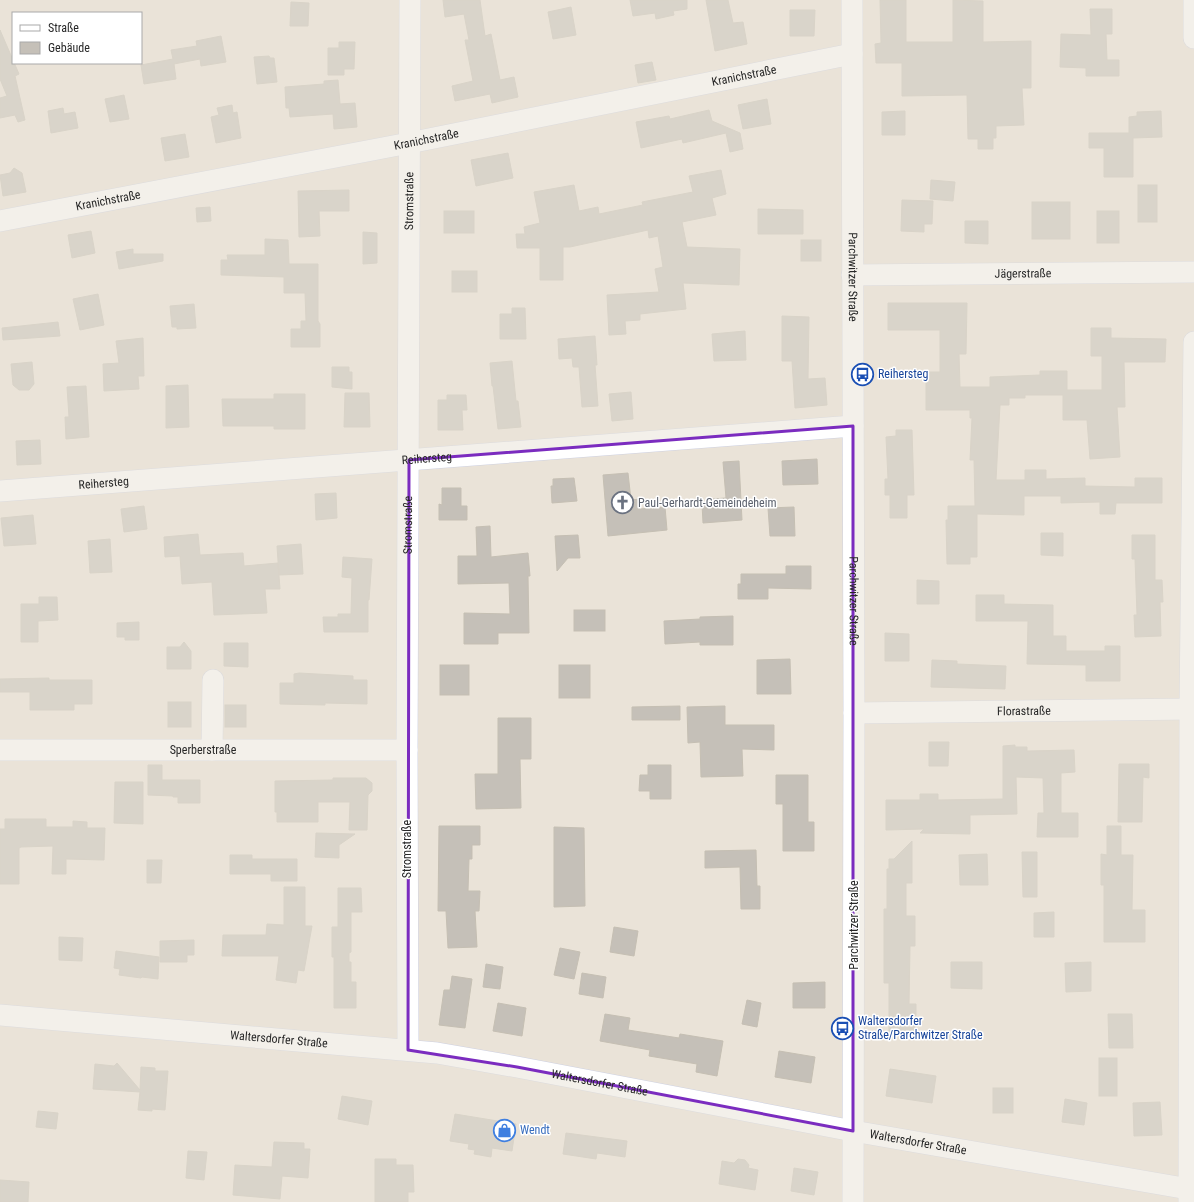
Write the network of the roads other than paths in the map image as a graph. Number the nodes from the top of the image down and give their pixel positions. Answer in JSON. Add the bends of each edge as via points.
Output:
{"nodes":[{"id":1,"x":410,"y":0,"type":"edge"},
{"id":2,"x":852,"y":0,"type":"edge"},
{"id":3,"x":1194,"y":0,"type":"edge"},
{"id":4,"x":1194,"y":38,"type":"edge"},
{"id":5,"x":852,"y":54,"type":"junction"},
{"id":6,"x":409,"y":143,"type":"junction"},
{"id":7,"x":0,"y":221,"type":"edge"},
{"id":8,"x":1194,"y":272,"type":"edge"},
{"id":9,"x":852,"y":275,"type":"junction"},
{"id":10,"x":1194,"y":342,"type":"edge"},
{"id":11,"x":853,"y":426,"type":"junction"},
{"id":12,"x":409,"y":460,"type":"junction"},
{"id":13,"x":0,"y":491,"type":"edge"},
{"id":14,"x":213,"y":680,"type":"dead end"},
{"id":15,"x":1192,"y":709,"type":"edge"},
{"id":16,"x":854,"y":714,"type":"junction"},
{"id":17,"x":0,"y":750,"type":"edge"},
{"id":18,"x":212,"y":750,"type":"junction"},
{"id":19,"x":407,"y":750,"type":"junction"},
{"id":20,"x":0,"y":1015,"type":"edge"},
{"id":21,"x":408,"y":1050,"type":"junction"},
{"id":22,"x":853,"y":1132,"type":"junction"},
{"id":23,"x":1191,"y":1194,"type":"edge"},
{"id":24,"x":853,"y":1202,"type":"edge"}],
"edges":[{"from":1,"to":6,"type":"street","name":"Stromstraße"},
{"from":2,"to":5,"type":"street","name":"Parchwitzer Straße"},
{"from":3,"to":4,"type":"street"},
{"from":5,"to":6,"type":"street","name":"Kranichstraße"},
{"from":5,"to":9,"type":"street","name":"Parchwitzer Straße"},
{"from":6,"to":7,"type":"street","name":"Kranichstraße"},
{"from":6,"to":12,"type":"street","name":"Stromstraße"},
{"from":8,"to":9,"type":"street","name":"Jägerstraße"},
{"from":9,"to":11,"type":"street","name":"Parchwitzer Straße"},
{"from":10,"to":15,"type":"street"},
{"from":11,"to":12,"type":"street","name":"Reihersteg"},
{"from":11,"to":16,"type":"street","name":"Parchwitzer Straße"},
{"from":12,"to":13,"type":"street","name":"Reihersteg"},
{"from":12,"to":19,"type":"street","name":"Stromstraße"},
{"from":14,"to":18,"type":"street"},
{"from":15,"to":16,"type":"street","name":"Florastraße"},
{"from":15,"to":23,"type":"street"},
{"from":16,"to":22,"type":"street","name":"Parchwitzer Straße"},
{"from":17,"to":18,"type":"street","name":"Sperberstraße"},
{"from":18,"to":19,"type":"street","name":"Sperberstraße"},
{"from":19,"to":21,"type":"street","name":"Stromstraße"},
{"from":20,"to":21,"type":"street","name":"Waltersdorfer Straße"},
{"from":21,"to":22,"type":"street","name":"Waltersdorfer Straße","via":[[517,1067]]},
{"from":22,"to":23,"type":"street","name":"Waltersdorfer Straße"},
{"from":22,"to":24,"type":"street","name":"Parchwitzer Straße"}]}
